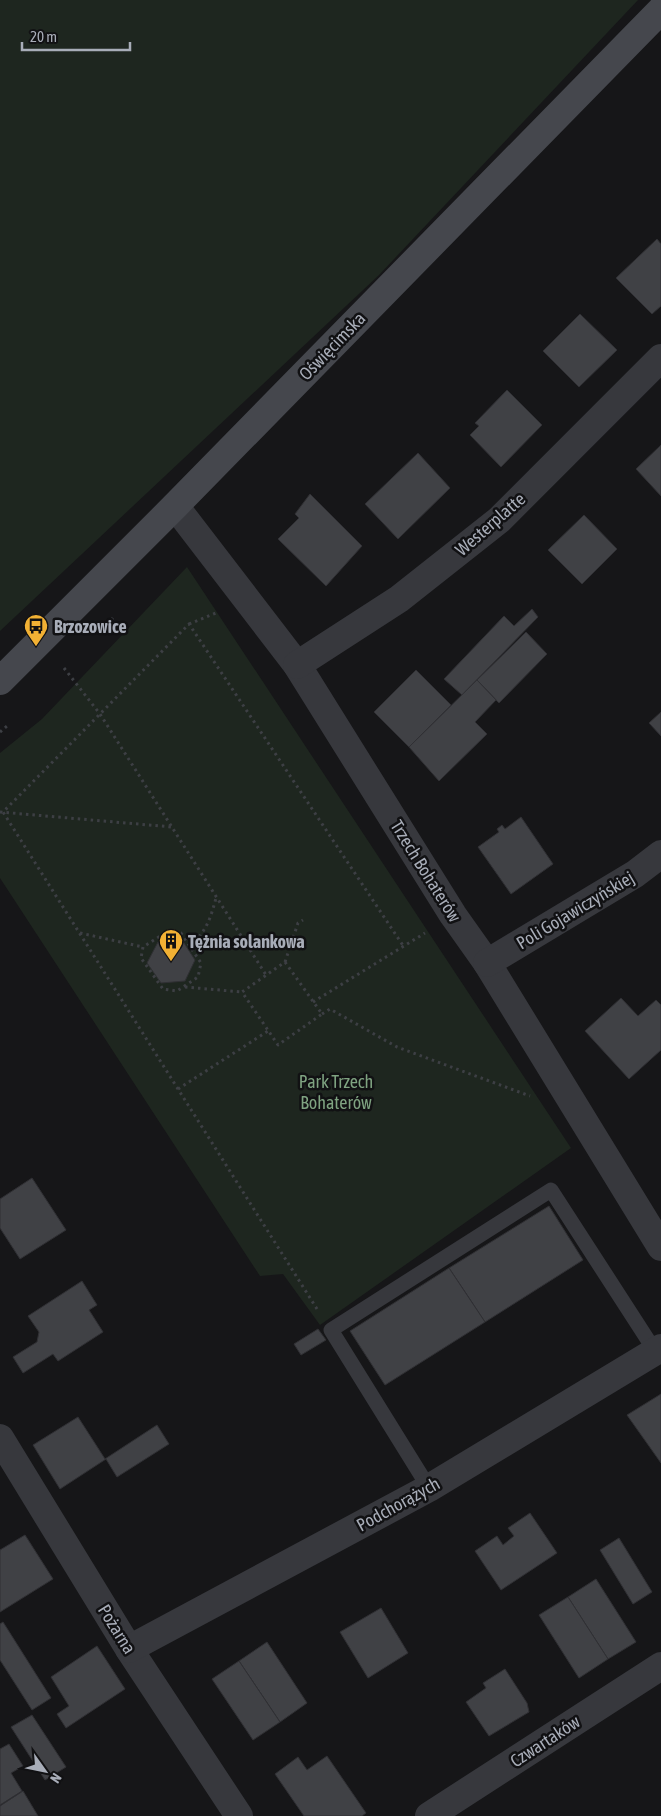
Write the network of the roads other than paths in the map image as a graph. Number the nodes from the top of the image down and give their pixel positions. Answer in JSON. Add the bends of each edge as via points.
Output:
{"nodes":[{"id":1,"x":661,"y":10,"type":"edge"},
{"id":2,"x":661,"y":358,"type":"edge"},
{"id":3,"x":175,"y":506,"type":"junction"},
{"id":4,"x":297,"y":665,"type":"junction"},
{"id":5,"x":0,"y":681,"type":"edge"},
{"id":6,"x":661,"y":854,"type":"edge"},
{"id":7,"x":487,"y":964,"type":"junction"},
{"id":8,"x":661,"y":1247,"type":"edge"},
{"id":9,"x":658,"y":1350,"type":"edge"},
{"id":10,"x":0,"y":1438,"type":"edge"},
{"id":11,"x":429,"y":1488,"type":"junction"},
{"id":12,"x":129,"y":1649,"type":"junction"},
{"id":13,"x":661,"y":1666,"type":"edge"},
{"id":14,"x":239,"y":1816,"type":"edge"},
{"id":15,"x":429,"y":1816,"type":"edge"}],
"edges":[{"from":1,"to":3,"type":"street","name":"Oświęcimska"},
{"from":2,"to":4,"type":"street","name":"Westerplatte","via":[[499,520],[399,599]]},
{"from":3,"to":4,"type":"street","name":"Trzech Bohaterów"},
{"from":3,"to":5,"type":"street","name":"Oświęcimska"},
{"from":4,"to":7,"type":"street","name":"Trzech Bohaterów"},
{"from":6,"to":7,"type":"street","name":"Poli Gojawiczyńskiej","via":[[635,874]]},
{"from":7,"to":8,"type":"street","name":"Trzech Bohaterów"},
{"from":9,"to":11,"type":"street","name":"Podchorążych"},
{"from":9,"to":11,"type":"lane","via":[[551,1190],[331,1330]]},
{"from":10,"to":12,"type":"street","name":"Pożarna"},
{"from":11,"to":12,"type":"street","name":"Podchorążych"},
{"from":12,"to":14,"type":"street","name":"Pożarna"},
{"from":13,"to":15,"type":"street","name":"Czwartaków"}]}
